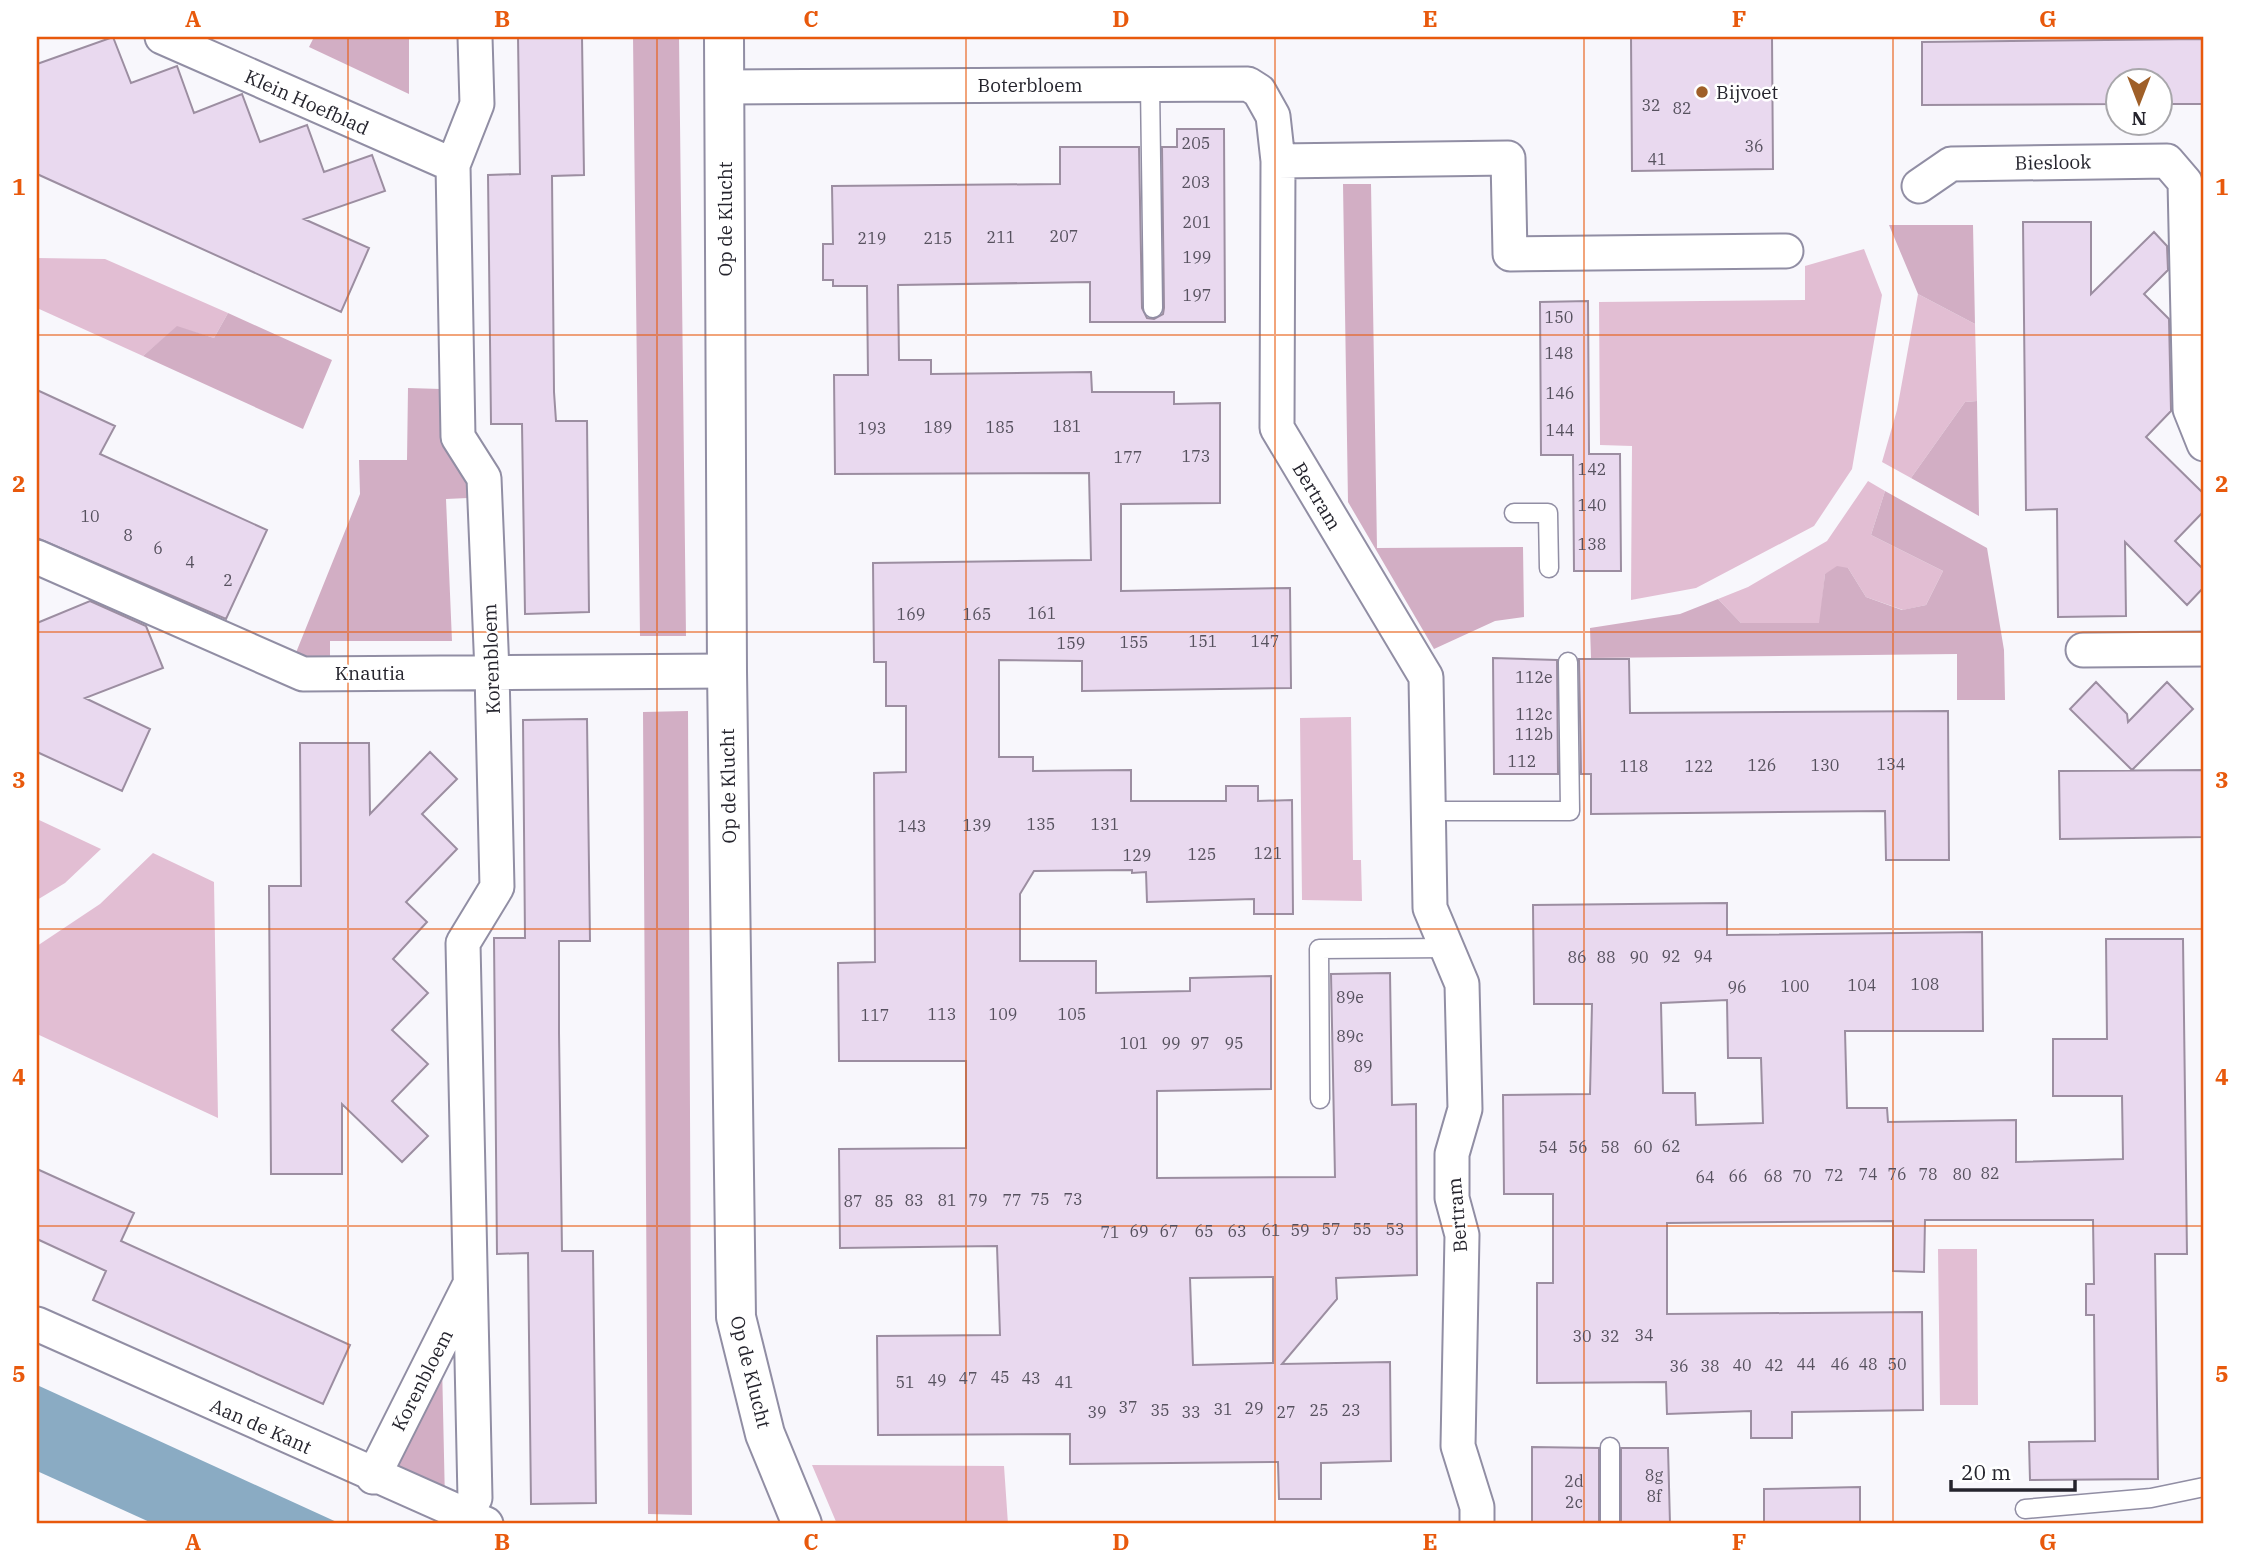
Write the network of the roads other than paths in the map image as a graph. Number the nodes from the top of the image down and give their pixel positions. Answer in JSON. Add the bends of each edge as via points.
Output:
{"nodes":[{"id":1,"x":162,"y":37,"type":"edge"},
{"id":2,"x":475,"y":37,"type":"edge"},
{"id":3,"x":724,"y":37,"type":"edge"},
{"id":4,"x":1150,"y":85,"type":"junction"},
{"id":5,"x":725,"y":87,"type":"junction"},
{"id":6,"x":1278,"y":161,"type":"junction"},
{"id":7,"x":453,"y":165,"type":"junction"},
{"id":8,"x":2195,"y":181,"type":"edge"},
{"id":9,"x":1919,"y":186,"type":"dead end"},
{"id":10,"x":1786,"y":251,"type":"dead end"},
{"id":11,"x":1153,"y":308,"type":"dead end"},
{"id":12,"x":2204,"y":444,"type":"edge"},
{"id":13,"x":1514,"y":513,"type":"dead end"},
{"id":14,"x":37,"y":557,"type":"edge"},
{"id":15,"x":1549,"y":568,"type":"dead end"},
{"id":16,"x":2204,"y":649,"type":"edge"},
{"id":17,"x":2083,"y":650,"type":"dead end"},
{"id":18,"x":1568,"y":662,"type":"dead end"},
{"id":19,"x":727,"y":671,"type":"junction"},
{"id":20,"x":492,"y":673,"type":"junction"},
{"id":21,"x":1427,"y":811,"type":"junction"},
{"id":22,"x":1448,"y":948,"type":"junction"},
{"id":23,"x":1320,"y":1099,"type":"dead end"},
{"id":24,"x":471,"y":1283,"type":"junction"},
{"id":25,"x":37,"y":1324,"type":"edge"},
{"id":26,"x":1610,"y":1447,"type":"dead end"},
{"id":27,"x":373,"y":1477,"type":"junction"},
{"id":28,"x":2204,"y":1488,"type":"edge"},
{"id":29,"x":2025,"y":1509,"type":"dead end"},
{"id":30,"x":480,"y":1511,"type":"edge"},
{"id":31,"x":802,"y":1524,"type":"edge"},
{"id":32,"x":1478,"y":1524,"type":"edge"},
{"id":33,"x":1610,"y":1524,"type":"edge"}],
"edges":[{"from":1,"to":7,"type":"street","name":"Klein Hoefblad"},
{"from":2,"to":7,"type":"street","name":"Korenbloem","via":[[477,104]]},
{"from":3,"to":5,"type":"street","name":"Op de Klucht"},
{"from":4,"to":5,"type":"street","name":"Boterbloem"},
{"from":4,"to":6,"type":"street","name":"Boterbloem","via":[[1254,85],[1273,116]]},
{"from":4,"to":11,"type":"lane"},
{"from":5,"to":19,"type":"street","name":"Op de Klucht"},
{"from":6,"to":10,"type":"street","via":[[1508,158],[1510,254]]},
{"from":6,"to":21,"type":"street","name":"Bertram","via":[[1277,428],[1426,677]]},
{"from":7,"to":20,"type":"street","name":"Korenbloem","via":[[458,437],[484,478]]},
{"from":8,"to":9,"type":"street","name":"Bieslook","via":[[2167,161],[1951,164]]},
{"from":8,"to":12,"type":"street","name":"Bieslook","via":[[2190,409]]},
{"from":13,"to":15,"type":"lane","via":[[1548,513]]},
{"from":14,"to":20,"type":"street","name":"Knautia","via":[[303,674]]},
{"from":16,"to":17,"type":"street"},
{"from":18,"to":21,"type":"lane","via":[[1570,811]]},
{"from":19,"to":20,"type":"street","name":"Knautia"},
{"from":19,"to":31,"type":"street","name":"Op de Klucht","via":[[736,1317],[765,1434]]},
{"from":20,"to":24,"type":"street","name":"Korenbloem","via":[[496,887],[463,943]]},
{"from":21,"to":22,"type":"street","name":"Bertram","via":[[1430,908]]},
{"from":22,"to":23,"type":"lane","via":[[1319,949]]},
{"from":22,"to":32,"type":"street","name":"Bertram","via":[[1462,985],[1465,1109],[1452,1154],[1452,1198],[1462,1235],[1458,1446]]},
{"from":24,"to":27,"type":"street","name":"Korenbloem"},
{"from":24,"to":30,"type":"street","name":"Korenbloem"},
{"from":25,"to":27,"type":"street","name":"Aan de Kant"},
{"from":26,"to":33,"type":"lane"},
{"from":27,"to":30,"type":"street","name":"Aan de Kant"},
{"from":28,"to":29,"type":"lane","via":[[2151,1498]]}]}
